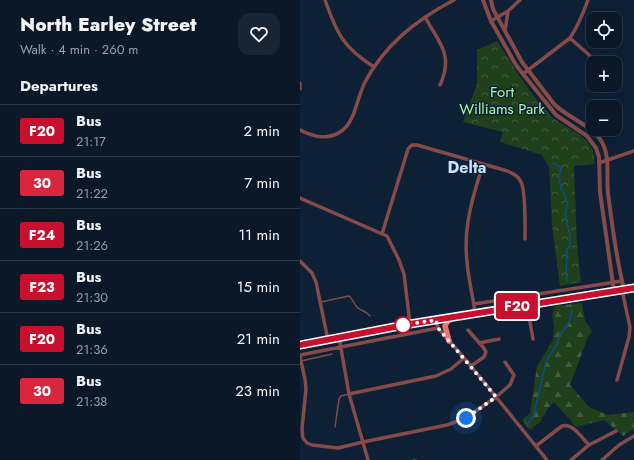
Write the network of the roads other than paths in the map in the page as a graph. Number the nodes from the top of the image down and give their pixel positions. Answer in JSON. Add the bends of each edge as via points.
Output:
{"nodes":[{"id":1,"x":325,"y":0,"type":"edge"},
{"id":2,"x":454,"y":0,"type":"edge"},
{"id":3,"x":483,"y":0,"type":"edge"},
{"id":4,"x":490,"y":0,"type":"edge"},
{"id":5,"x":520,"y":0,"type":"edge"},
{"id":6,"x":588,"y":0,"type":"edge"},
{"id":7,"x":508,"y":11,"type":"junction"},
{"id":8,"x":425,"y":17,"type":"junction"},
{"id":9,"x":498,"y":18,"type":"junction"},
{"id":10,"x":491,"y":21,"type":"junction"},
{"id":11,"x":505,"y":32,"type":"junction"},
{"id":12,"x":570,"y":38,"type":"junction"},
{"id":13,"x":590,"y":56,"type":"edge"},
{"id":14,"x":374,"y":66,"type":"junction"},
{"id":15,"x":528,"y":71,"type":"junction"},
{"id":16,"x":524,"y":74,"type":"junction"},
{"id":17,"x":300,"y":83,"type":"edge"},
{"id":18,"x":440,"y":85,"type":"dead end"},
{"id":19,"x":300,"y":89,"type":"edge"},
{"id":20,"x":300,"y":130,"type":"edge"},
{"id":21,"x":634,"y":151,"type":"edge"},
{"id":22,"x":607,"y":161,"type":"junction"},
{"id":23,"x":599,"y":163,"type":"junction"},
{"id":24,"x":483,"y":164,"type":"junction"},
{"id":25,"x":300,"y":198,"type":"edge"},
{"id":26,"x":382,"y":234,"type":"junction"},
{"id":27,"x":525,"y":239,"type":"dead end"},
{"id":28,"x":300,"y":261,"type":"edge"},
{"id":29,"x":622,"y":281,"type":"junction"},
{"id":30,"x":612,"y":282,"type":"junction"},
{"id":31,"x":634,"y":288,"type":"edge"},
{"id":32,"x":558,"y":290,"type":"junction"},
{"id":33,"x":623,"y":290,"type":"junction"},
{"id":34,"x":614,"y":291,"type":"junction"},
{"id":35,"x":559,"y":300,"type":"junction"},
{"id":36,"x":321,"y":302,"type":"junction"},
{"id":37,"x":474,"y":304,"type":"junction"},
{"id":38,"x":527,"y":305,"type":"junction"},
{"id":39,"x":475,"y":313,"type":"junction"},
{"id":40,"x":370,"y":316,"type":"dead end"},
{"id":41,"x":454,"y":316,"type":"junction"},
{"id":42,"x":436,"y":320,"type":"junction"},
{"id":43,"x":410,"y":324,"type":"junction"},
{"id":44,"x":438,"y":328,"type":"junction"},
{"id":45,"x":468,"y":330,"type":"dead end"},
{"id":46,"x":339,"y":337,"type":"junction"},
{"id":47,"x":533,"y":339,"type":"dead end"},
{"id":48,"x":328,"y":340,"type":"junction"},
{"id":49,"x":499,"y":340,"type":"dead end"},
{"id":50,"x":449,"y":341,"type":"junction"},
{"id":51,"x":479,"y":343,"type":"junction"},
{"id":52,"x":300,"y":345,"type":"edge"},
{"id":53,"x":340,"y":347,"type":"junction"},
{"id":54,"x":332,"y":354,"type":"dead end"},
{"id":55,"x":300,"y":358,"type":"edge"},
{"id":56,"x":464,"y":358,"type":"junction"},
{"id":57,"x":505,"y":362,"type":"dead end"},
{"id":58,"x":472,"y":366,"type":"junction"},
{"id":59,"x":617,"y":380,"type":"dead end"},
{"id":60,"x":349,"y":394,"type":"junction"},
{"id":61,"x":496,"y":397,"type":"junction"},
{"id":62,"x":335,"y":428,"type":"dead end"},
{"id":63,"x":616,"y":431,"type":"dead end"},
{"id":64,"x":634,"y":436,"type":"edge"},
{"id":65,"x":363,"y":442,"type":"junction"},
{"id":66,"x":589,"y":445,"type":"junction"},
{"id":67,"x":536,"y":446,"type":"junction"},
{"id":68,"x":368,"y":460,"type":"edge"},
{"id":69,"x":547,"y":460,"type":"edge"},
{"id":70,"x":570,"y":460,"type":"edge"},
{"id":71,"x":602,"y":460,"type":"edge"}],
"edges":[{"from":1,"to":14,"type":"street","via":[[342,40]]},
{"from":2,"to":8,"type":"street"},
{"from":3,"to":10,"type":"street"},
{"from":4,"to":9,"type":"street"},
{"from":5,"to":7,"type":"street"},
{"from":6,"to":12,"type":"street"},
{"from":7,"to":9,"type":"street"},
{"from":7,"to":11,"type":"street"},
{"from":8,"to":14,"type":"street","via":[[398,38]]},
{"from":8,"to":18,"type":"street","via":[[445,51],[446,65]]},
{"from":9,"to":10,"type":"street"},
{"from":9,"to":11,"type":"street"},
{"from":10,"to":16,"type":"street","via":[[516,65]]},
{"from":11,"to":15,"type":"street"},
{"from":12,"to":13,"type":"street"},
{"from":12,"to":15,"type":"street"},
{"from":14,"to":20,"type":"street","via":[[350,120],[342,131],[333,136],[321,137]]},
{"from":15,"to":16,"type":"street"},
{"from":15,"to":22,"type":"street","via":[[560,110],[599,138]]},
{"from":16,"to":23,"type":"street","via":[[556,115],[592,140]]},
{"from":17,"to":19,"type":"street"},
{"from":21,"to":22,"type":"street"},
{"from":22,"to":23,"type":"street"},
{"from":22,"to":29,"type":"street","via":[[608,190]]},
{"from":23,"to":30,"type":"street","via":[[600,192]]},
{"from":24,"to":26,"type":"street","via":[[420,145],[410,146]]},
{"from":24,"to":27,"type":"street","via":[[509,171],[521,182]]},
{"from":24,"to":37,"type":"street","via":[[470,210],[466,237]]},
{"from":25,"to":26,"type":"street"},
{"from":26,"to":43,"type":"street","via":[[389,239],[404,274]]},
{"from":28,"to":36,"type":"street","via":[[314,278]]},
{"from":29,"to":30,"type":"street"},
{"from":29,"to":33,"type":"street"},
{"from":30,"to":32,"type":"street"},
{"from":30,"to":34,"type":"street"},
{"from":31,"to":33,"type":"main road"},
{"from":32,"to":35,"type":"street"},
{"from":32,"to":37,"type":"street"},
{"from":33,"to":34,"type":"main road"},
{"from":33,"to":59,"type":"street","via":[[630,327]]},
{"from":34,"to":35,"type":"main road"},
{"from":35,"to":38,"type":"main road"},
{"from":36,"to":40,"type":"lane","via":[[349,296],[357,307]]},
{"from":36,"to":48,"type":"street"},
{"from":37,"to":39,"type":"street"},
{"from":38,"to":39,"type":"main road"},
{"from":38,"to":47,"type":"street"},
{"from":39,"to":41,"type":"main road"},
{"from":41,"to":42,"type":"main road"},
{"from":41,"to":50,"type":"main road","via":[[445,326]]},
{"from":42,"to":43,"type":"main road"},
{"from":42,"to":44,"type":"street"},
{"from":43,"to":46,"type":"main road"},
{"from":44,"to":50,"type":"street"},
{"from":44,"to":53,"type":"street"},
{"from":45,"to":51,"type":"street"},
{"from":46,"to":48,"type":"main road"},
{"from":46,"to":53,"type":"street"},
{"from":48,"to":52,"type":"main road"},
{"from":49,"to":51,"type":"street"},
{"from":50,"to":56,"type":"street"},
{"from":51,"to":58,"type":"street","via":[[485,350],[485,355]]},
{"from":53,"to":55,"type":"street"},
{"from":53,"to":60,"type":"street"},
{"from":54,"to":55,"type":"lane"},
{"from":55,"to":65,"type":"street","via":[[306,389],[301,434],[304,441],[312,445],[338,448]]},
{"from":56,"to":58,"type":"street"},
{"from":56,"to":60,"type":"street","via":[[443,374]]},
{"from":57,"to":61,"type":"street","via":[[514,375],[510,385]]},
{"from":58,"to":61,"type":"street"},
{"from":60,"to":62,"type":"lane","via":[[339,399]]},
{"from":60,"to":65,"type":"street"},
{"from":61,"to":65,"type":"street","via":[[472,415],[447,425]]},
{"from":61,"to":67,"type":"street"},
{"from":63,"to":66,"type":"street"},
{"from":64,"to":71,"type":"street"},
{"from":65,"to":68,"type":"street"},
{"from":66,"to":67,"type":"street","via":[[574,429],[564,425]]},
{"from":66,"to":70,"type":"street"},
{"from":67,"to":69,"type":"street"}]}
